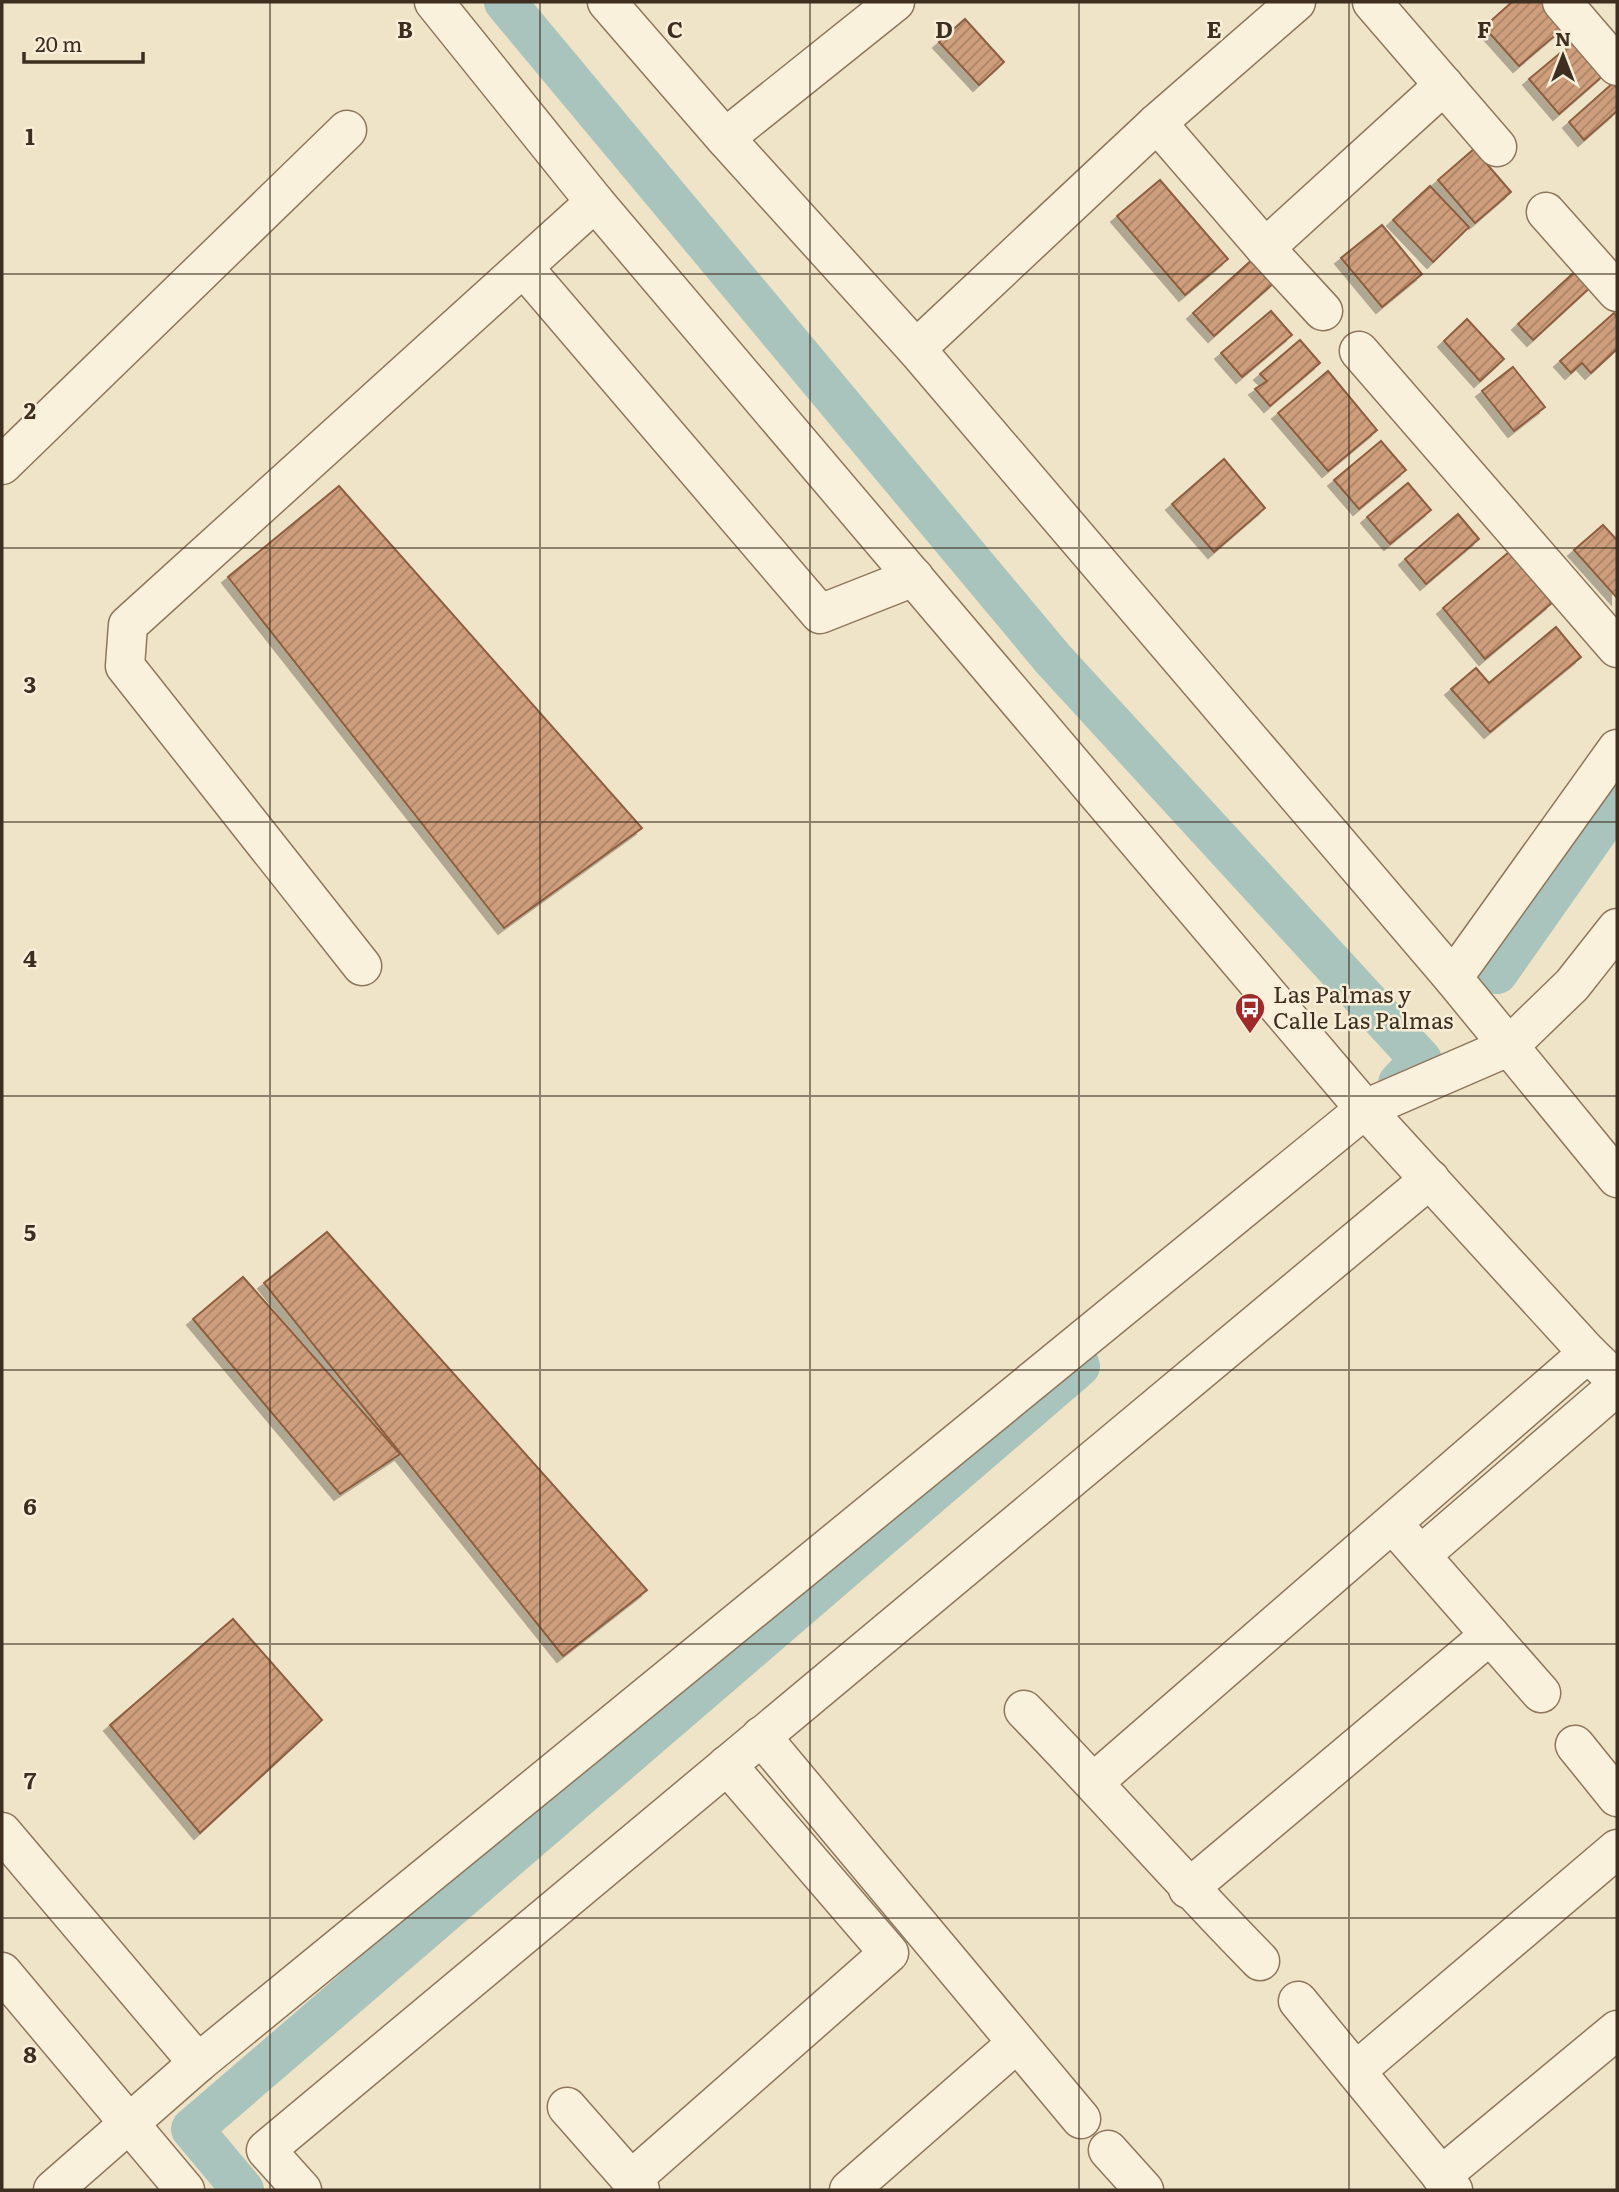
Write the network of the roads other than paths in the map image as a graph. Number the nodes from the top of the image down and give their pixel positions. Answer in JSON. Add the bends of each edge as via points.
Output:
{"nodes":[{"id":1,"x":434,"y":2,"type":"edge"},
{"id":2,"x":607,"y":2,"type":"edge"},
{"id":3,"x":895,"y":2,"type":"edge"},
{"id":4,"x":1296,"y":2,"type":"edge"},
{"id":5,"x":1372,"y":2,"type":"edge"},
{"id":6,"x":1562,"y":2,"type":"edge"},
{"id":7,"x":1617,"y":66,"type":"edge"},
{"id":8,"x":1444,"y":85,"type":"junction"},
{"id":9,"x":1157,"y":123,"type":"junction"},
{"id":10,"x":346,"y":130,"type":"dead end"},
{"id":11,"x":725,"y":138,"type":"junction"},
{"id":12,"x":1497,"y":147,"type":"dead end"},
{"id":13,"x":595,"y":202,"type":"junction"},
{"id":14,"x":1546,"y":212,"type":"dead end"},
{"id":15,"x":1265,"y":248,"type":"junction"},
{"id":16,"x":524,"y":268,"type":"junction"},
{"id":17,"x":1617,"y":292,"type":"edge"},
{"id":18,"x":1323,"y":311,"type":"dead end"},
{"id":19,"x":916,"y":349,"type":"junction"},
{"id":20,"x":1359,"y":351,"type":"dead end"},
{"id":21,"x":2,"y":465,"type":"edge"},
{"id":22,"x":914,"y":577,"type":"junction"},
{"id":23,"x":1617,"y":648,"type":"edge"},
{"id":24,"x":1617,"y":749,"type":"edge"},
{"id":25,"x":1616,"y":932,"type":"edge"},
{"id":26,"x":362,"y":966,"type":"dead end"},
{"id":27,"x":1452,"y":978,"type":"junction"},
{"id":28,"x":1508,"y":1047,"type":"junction"},
{"id":29,"x":1366,"y":1109,"type":"junction"},
{"id":30,"x":1617,"y":1178,"type":"edge"},
{"id":31,"x":1430,"y":1179,"type":"junction"},
{"id":32,"x":1588,"y":1353,"type":"junction"},
{"id":33,"x":1617,"y":1383,"type":"edge"},
{"id":34,"x":1393,"y":1524,"type":"junction"},
{"id":35,"x":1422,"y":1555,"type":"junction"},
{"id":36,"x":1490,"y":1635,"type":"junction"},
{"id":37,"x":1541,"y":1693,"type":"dead end"},
{"id":38,"x":1024,"y":1710,"type":"dead end"},
{"id":39,"x":761,"y":1736,"type":"junction"},
{"id":40,"x":1575,"y":1745,"type":"dead end"},
{"id":41,"x":727,"y":1765,"type":"junction"},
{"id":42,"x":1094,"y":1782,"type":"junction"},
{"id":43,"x":1617,"y":1797,"type":"edge"},
{"id":44,"x":2,"y":1832,"type":"edge"},
{"id":45,"x":1617,"y":1849,"type":"edge"},
{"id":46,"x":1188,"y":1889,"type":"junction"},
{"id":47,"x":1260,"y":1961,"type":"dead end"},
{"id":48,"x":2,"y":1972,"type":"edge"},
{"id":49,"x":1298,"y":2001,"type":"dead end"},
{"id":50,"x":1617,"y":2030,"type":"edge"},
{"id":51,"x":1017,"y":2043,"type":"junction"},
{"id":52,"x":198,"y":2063,"type":"junction"},
{"id":53,"x":1356,"y":2071,"type":"junction"},
{"id":54,"x":567,"y":2107,"type":"dead end"},
{"id":55,"x":1081,"y":2119,"type":"dead end"},
{"id":56,"x":128,"y":2123,"type":"junction"},
{"id":57,"x":1108,"y":2150,"type":"dead end"},
{"id":58,"x":1447,"y":2183,"type":"edge"},
{"id":59,"x":636,"y":2185,"type":"edge"},
{"id":60,"x":52,"y":2190,"type":"edge"},
{"id":61,"x":185,"y":2190,"type":"edge"},
{"id":62,"x":302,"y":2190,"type":"edge"},
{"id":63,"x":849,"y":2190,"type":"edge"},
{"id":64,"x":1144,"y":2190,"type":"edge"}],
"edges":[{"from":1,"to":13,"type":"street"},
{"from":2,"to":11,"type":"street"},
{"from":3,"to":11,"type":"street"},
{"from":4,"to":9,"type":"street"},
{"from":5,"to":8,"type":"street"},
{"from":6,"to":7,"type":"street"},
{"from":8,"to":12,"type":"street"},
{"from":8,"to":15,"type":"street"},
{"from":9,"to":15,"type":"street"},
{"from":9,"to":19,"type":"street"},
{"from":10,"to":21,"type":"street"},
{"from":11,"to":19,"type":"street"},
{"from":13,"to":16,"type":"street"},
{"from":13,"to":22,"type":"street"},
{"from":14,"to":17,"type":"street"},
{"from":15,"to":18,"type":"street"},
{"from":16,"to":22,"type":"street","via":[[820,614]]},
{"from":16,"to":26,"type":"street","via":[[128,625],[125,666]]},
{"from":19,"to":27,"type":"street"},
{"from":20,"to":23,"type":"street"},
{"from":22,"to":29,"type":"street"},
{"from":24,"to":27,"type":"street"},
{"from":25,"to":28,"type":"street","via":[[1572,985]]},
{"from":27,"to":28,"type":"street"},
{"from":28,"to":29,"type":"street"},
{"from":28,"to":30,"type":"street"},
{"from":29,"to":31,"type":"street"},
{"from":29,"to":52,"type":"street"},
{"from":31,"to":32,"type":"street"},
{"from":31,"to":39,"type":"street"},
{"from":32,"to":33,"type":"street"},
{"from":32,"to":34,"type":"street"},
{"from":33,"to":35,"type":"street"},
{"from":34,"to":35,"type":"street"},
{"from":34,"to":42,"type":"street"},
{"from":35,"to":36,"type":"street"},
{"from":36,"to":37,"type":"street"},
{"from":36,"to":46,"type":"street"},
{"from":38,"to":42,"type":"street"},
{"from":39,"to":41,"type":"street"},
{"from":39,"to":51,"type":"street"},
{"from":40,"to":43,"type":"street"},
{"from":41,"to":59,"type":"street","via":[[889,1953]]},
{"from":41,"to":62,"type":"street","via":[[266,2150]]},
{"from":42,"to":46,"type":"street"},
{"from":44,"to":52,"type":"street"},
{"from":45,"to":53,"type":"street"},
{"from":46,"to":47,"type":"street"},
{"from":48,"to":56,"type":"street"},
{"from":49,"to":53,"type":"street"},
{"from":50,"to":58,"type":"street"},
{"from":51,"to":55,"type":"street"},
{"from":51,"to":63,"type":"street"},
{"from":52,"to":56,"type":"street"},
{"from":53,"to":58,"type":"street"},
{"from":54,"to":59,"type":"street"},
{"from":56,"to":60,"type":"street"},
{"from":56,"to":61,"type":"street"},
{"from":57,"to":64,"type":"street"}]}
